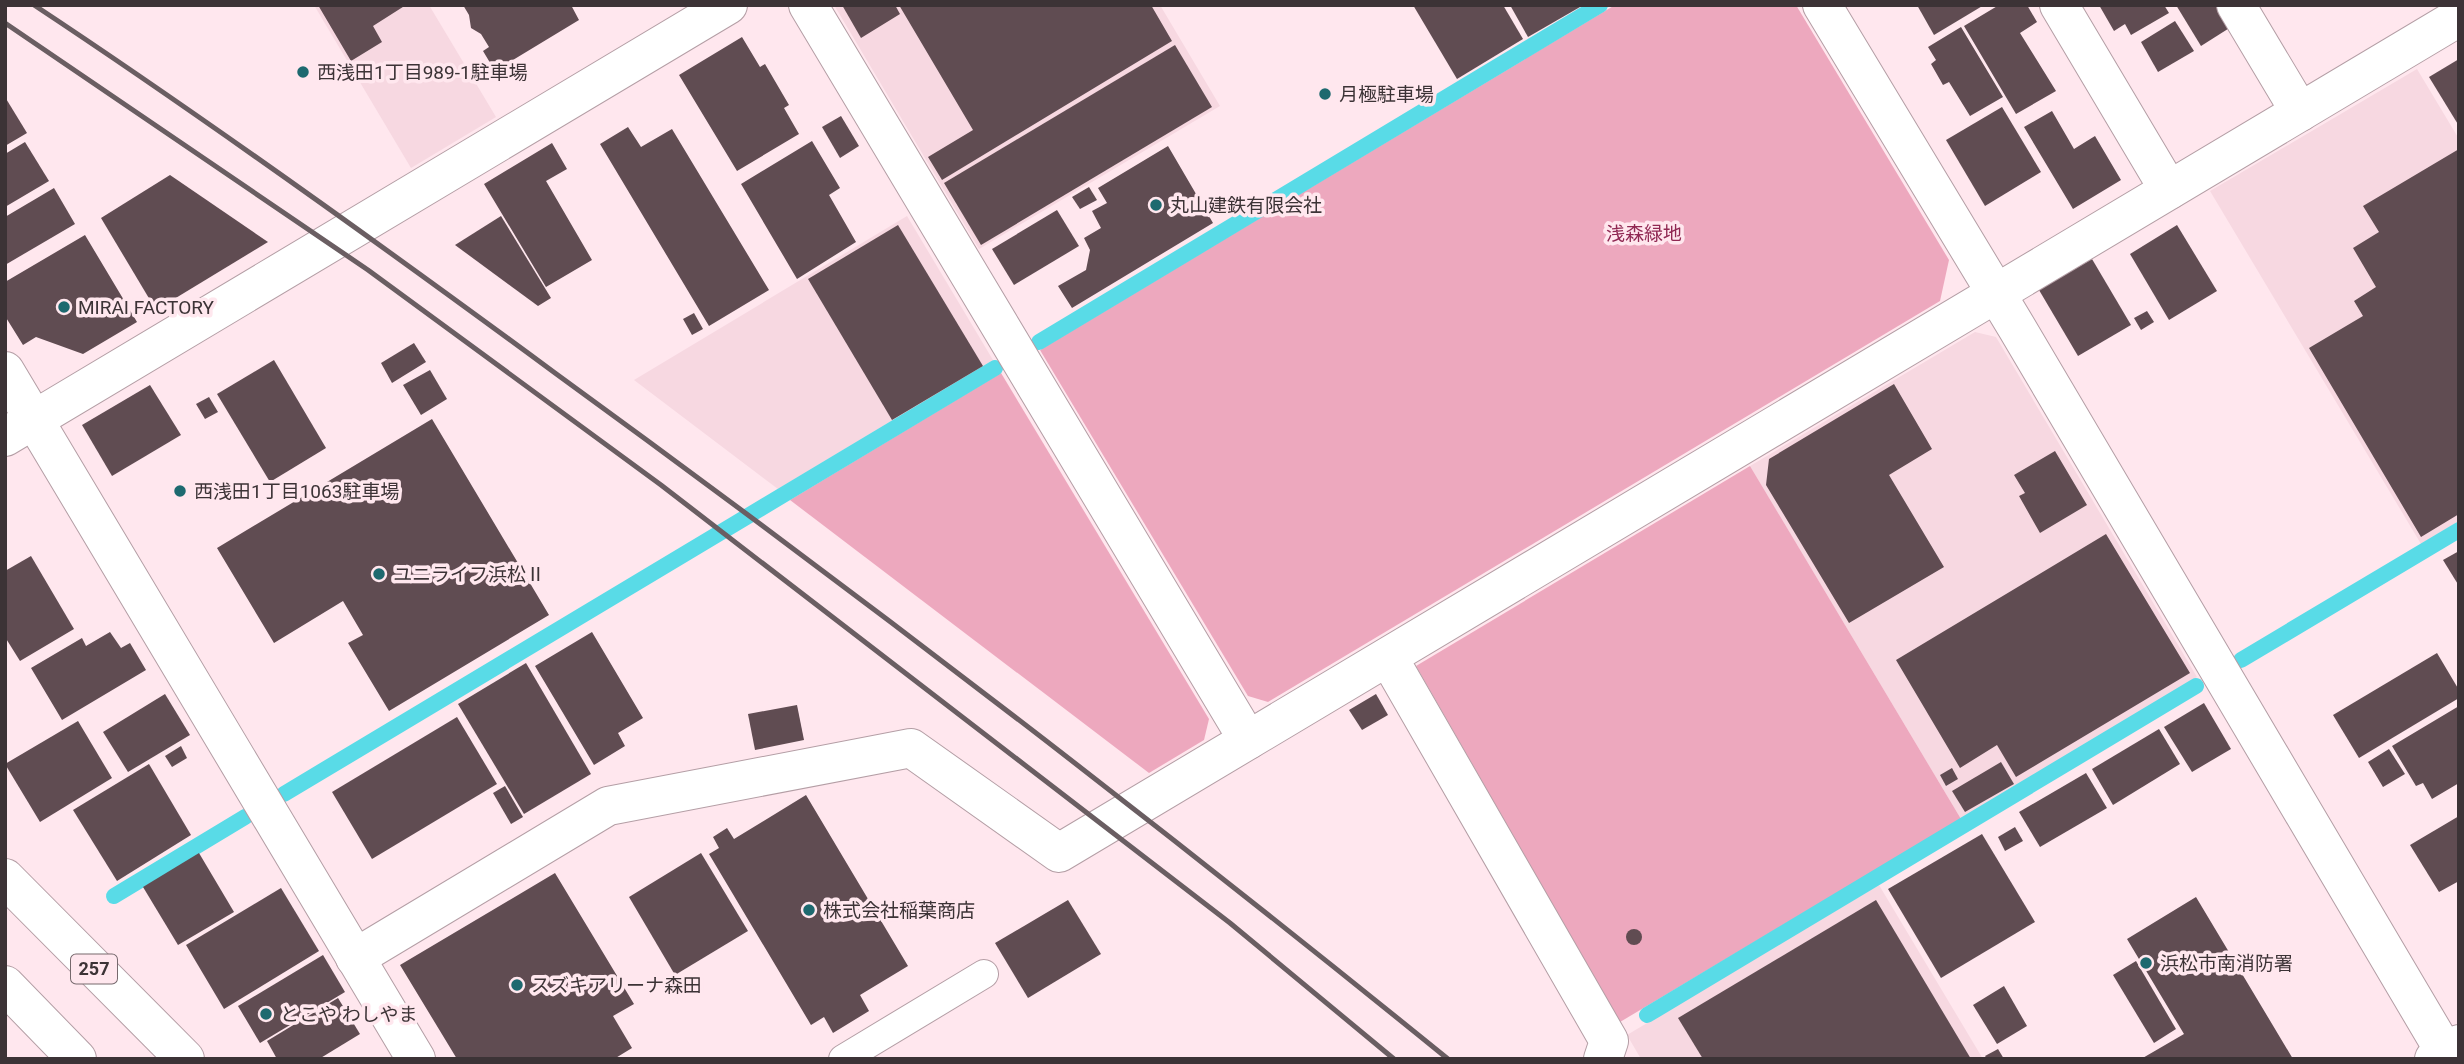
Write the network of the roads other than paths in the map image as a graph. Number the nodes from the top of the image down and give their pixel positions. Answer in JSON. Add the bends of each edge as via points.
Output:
{"nodes":[{"id":1,"x":728,"y":5,"type":"edge"},
{"id":2,"x":808,"y":5,"type":"edge"},
{"id":3,"x":1822,"y":5,"type":"edge"},
{"id":4,"x":2059,"y":5,"type":"edge"},
{"id":5,"x":2236,"y":5,"type":"edge"},
{"id":6,"x":2459,"y":17,"type":"edge"},
{"id":7,"x":2300,"y":112,"type":"junction"},
{"id":8,"x":2169,"y":190,"type":"junction"},
{"id":9,"x":1996,"y":293,"type":"junction"},
{"id":10,"x":5,"y":371,"type":"edge"},
{"id":11,"x":20,"y":428,"type":"edge"},
{"id":12,"x":1388,"y":656,"type":"junction"},
{"id":13,"x":1248,"y":740,"type":"junction"},
{"id":14,"x":5,"y":878,"type":"edge"},
{"id":15,"x":355,"y":958,"type":"junction"},
{"id":16,"x":984,"y":974,"type":"dead end"},
{"id":17,"x":5,"y":985,"type":"edge"},
{"id":18,"x":2447,"y":1054,"type":"edge"},
{"id":19,"x":77,"y":1059,"type":"edge"},
{"id":20,"x":185,"y":1059,"type":"edge"},
{"id":21,"x":416,"y":1059,"type":"edge"},
{"id":22,"x":843,"y":1059,"type":"edge"},
{"id":23,"x":1603,"y":1059,"type":"edge"}],
"edges":[{"from":1,"to":11,"type":"main road"},
{"from":2,"to":13,"type":"main road"},
{"from":3,"to":9,"type":"main road"},
{"from":4,"to":8,"type":"main road"},
{"from":5,"to":7,"type":"main road"},
{"from":6,"to":7,"type":"main road"},
{"from":7,"to":8,"type":"main road"},
{"from":8,"to":9,"type":"main road"},
{"from":9,"to":12,"type":"main road"},
{"from":9,"to":18,"type":"main road"},
{"from":10,"to":11,"type":"main road"},
{"from":11,"to":15,"type":"main road"},
{"from":12,"to":13,"type":"main road"},
{"from":12,"to":23,"type":"main road","via":[[1609,1041]]},
{"from":13,"to":15,"type":"main road","via":[[1059,853],[911,748],[608,806]]},
{"from":14,"to":20,"type":"main road","number":"257"},
{"from":15,"to":21,"type":"main road"},
{"from":16,"to":22,"type":"lane"},
{"from":17,"to":19,"type":"main road"}]}
